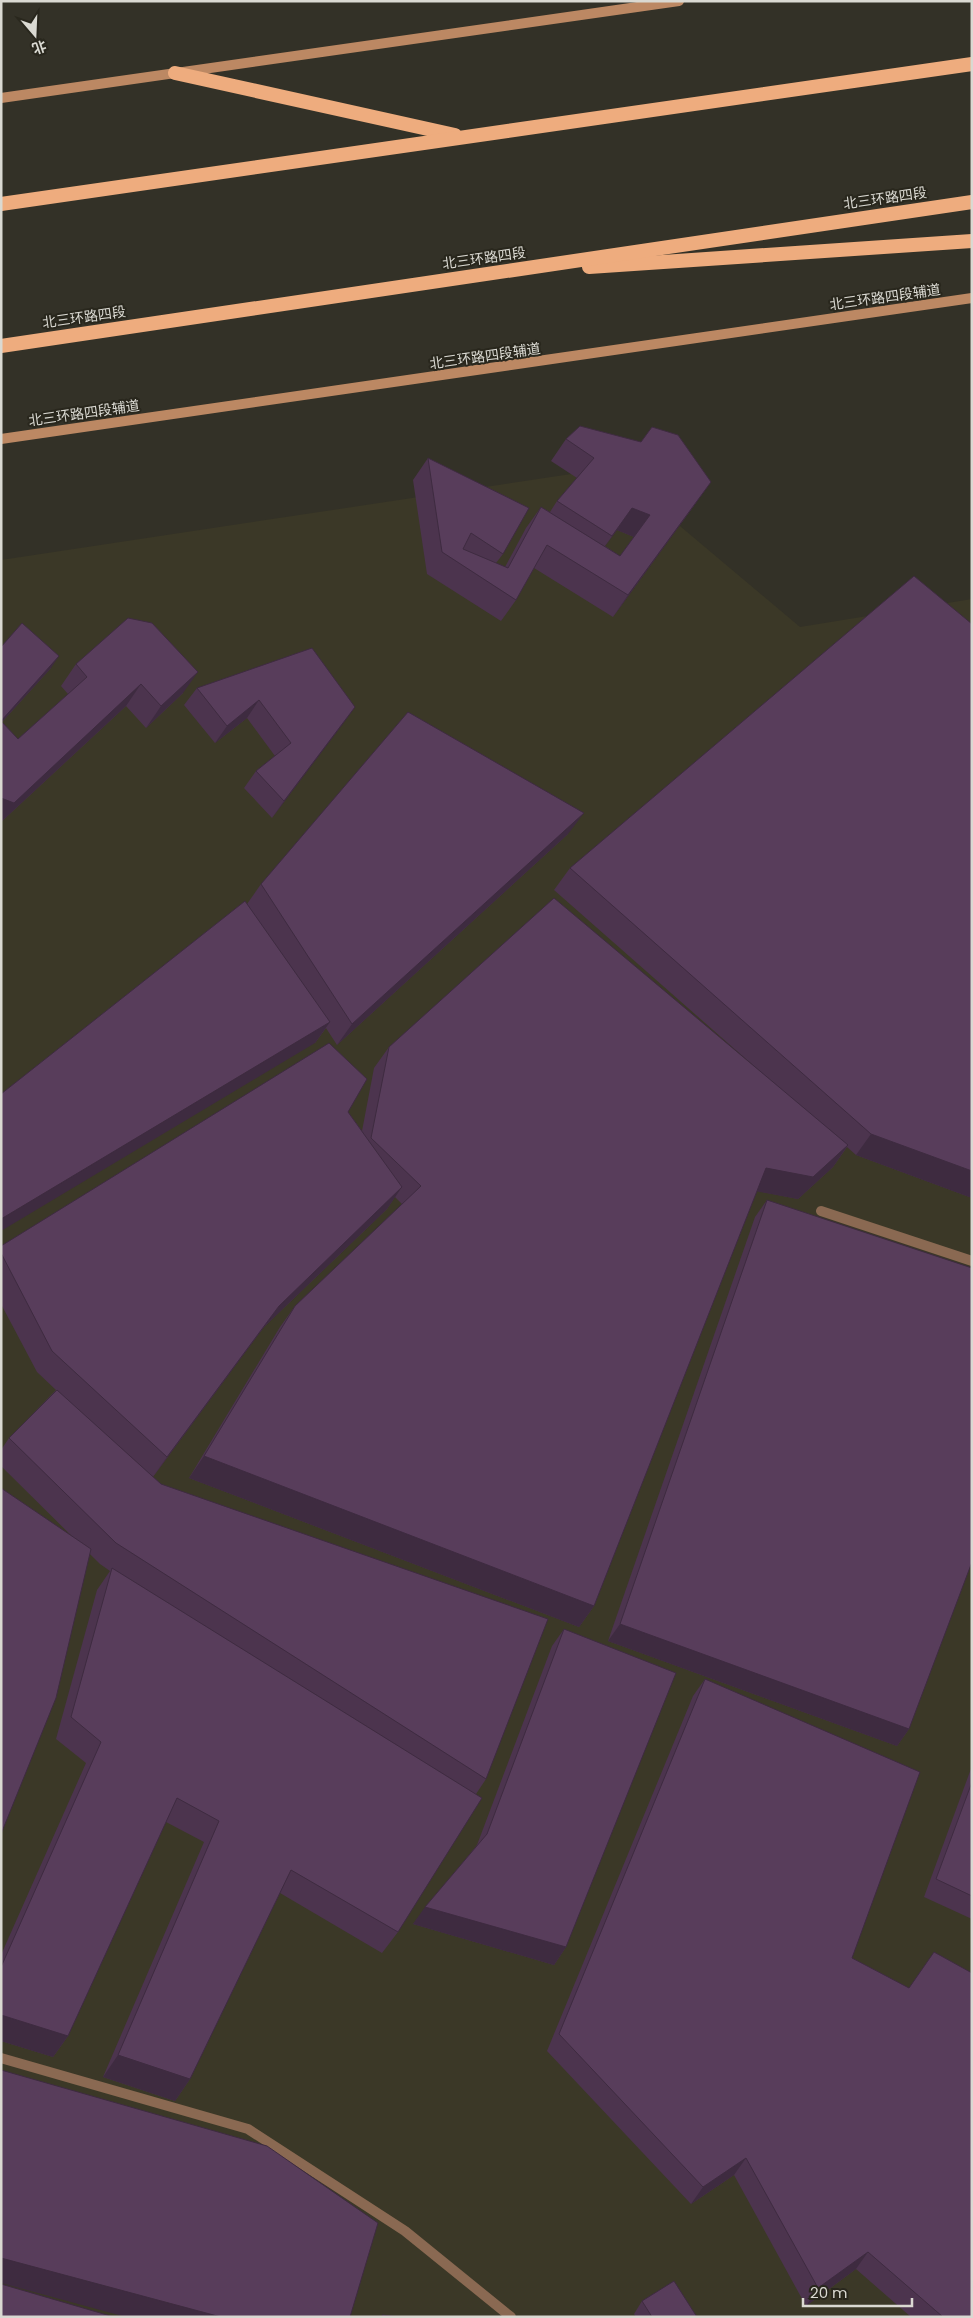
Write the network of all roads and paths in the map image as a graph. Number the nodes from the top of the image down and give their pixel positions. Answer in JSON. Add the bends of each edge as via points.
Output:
{"nodes":[{"id":1,"x":679,"y":1,"type":"edge"},
{"id":2,"x":972,"y":64,"type":"edge"},
{"id":3,"x":175,"y":73,"type":"junction"},
{"id":4,"x":1,"y":98,"type":"edge"},
{"id":5,"x":463,"y":137,"type":"junction"},
{"id":6,"x":972,"y":202,"type":"edge"},
{"id":7,"x":1,"y":204,"type":"edge"},
{"id":8,"x":972,"y":241,"type":"edge"},
{"id":9,"x":488,"y":274,"type":"junction"},
{"id":10,"x":972,"y":298,"type":"edge"},
{"id":11,"x":1,"y":346,"type":"edge"},
{"id":12,"x":1,"y":439,"type":"edge"},
{"id":13,"x":821,"y":1211,"type":"dead end"},
{"id":14,"x":972,"y":1261,"type":"edge"},
{"id":15,"x":1,"y":2058,"type":"edge"},
{"id":16,"x":511,"y":2317,"type":"edge"}],
"edges":[{"from":1,"to":3,"type":"main road"},
{"from":2,"to":5,"type":"highway"},
{"from":3,"to":4,"type":"main road"},
{"from":3,"to":5,"type":"highway"},
{"from":5,"to":7,"type":"highway"},
{"from":6,"to":9,"type":"highway","name":"北三环路四段"},
{"from":8,"to":9,"type":"highway"},
{"from":9,"to":11,"type":"highway","name":"北三环路四段"},
{"from":10,"to":12,"type":"main road","name":"北三环路四段辅道"},
{"from":13,"to":14,"type":"street"},
{"from":15,"to":16,"type":"street","via":[[248,2129],[404,2231]]}]}
